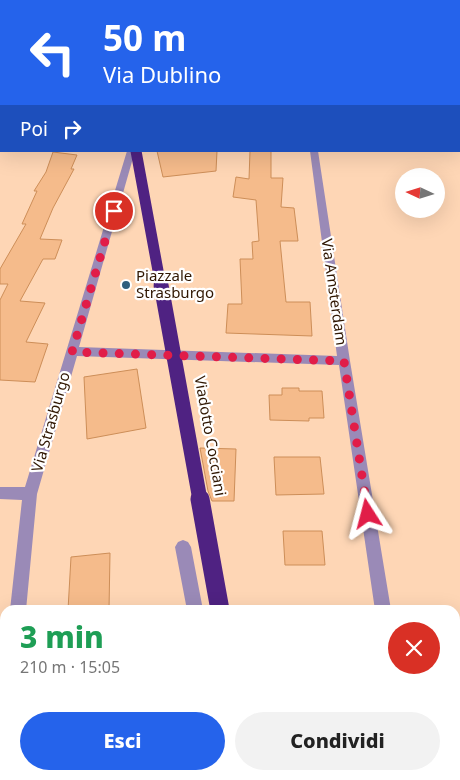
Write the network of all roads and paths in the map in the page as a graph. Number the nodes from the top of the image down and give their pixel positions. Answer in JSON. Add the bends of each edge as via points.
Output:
{"nodes":[{"id":1,"x":131,"y":152,"type":"edge"},
{"id":2,"x":136,"y":152,"type":"edge"},
{"id":3,"x":314,"y":152,"type":"edge"},
{"id":4,"x":72,"y":352,"type":"junction"},
{"id":5,"x":344,"y":361,"type":"junction"},
{"id":6,"x":0,"y":493,"type":"edge"},
{"id":7,"x":30,"y":494,"type":"junction"},
{"id":8,"x":183,"y":547,"type":"dead end"},
{"id":9,"x":19,"y":605,"type":"edge"},
{"id":10,"x":195,"y":605,"type":"edge"},
{"id":11,"x":219,"y":605,"type":"edge"},
{"id":12,"x":382,"y":605,"type":"edge"}],
"edges":[{"from":1,"to":4,"type":"street","name":"Via Strasburgo"},
{"from":2,"to":11,"type":"highway","name":"Viadotto Cocciani","bridge":true},
{"from":3,"to":5,"type":"street","name":"Via Amsterdam"},
{"from":4,"to":5,"type":"street"},
{"from":4,"to":7,"type":"street","name":"Via Strasburgo"},
{"from":5,"to":12,"type":"street","name":"Via Amsterdam"},
{"from":6,"to":7,"type":"street"},
{"from":7,"to":9,"type":"street","name":"Via Strasburgo"},
{"from":8,"to":10,"type":"street"}]}
